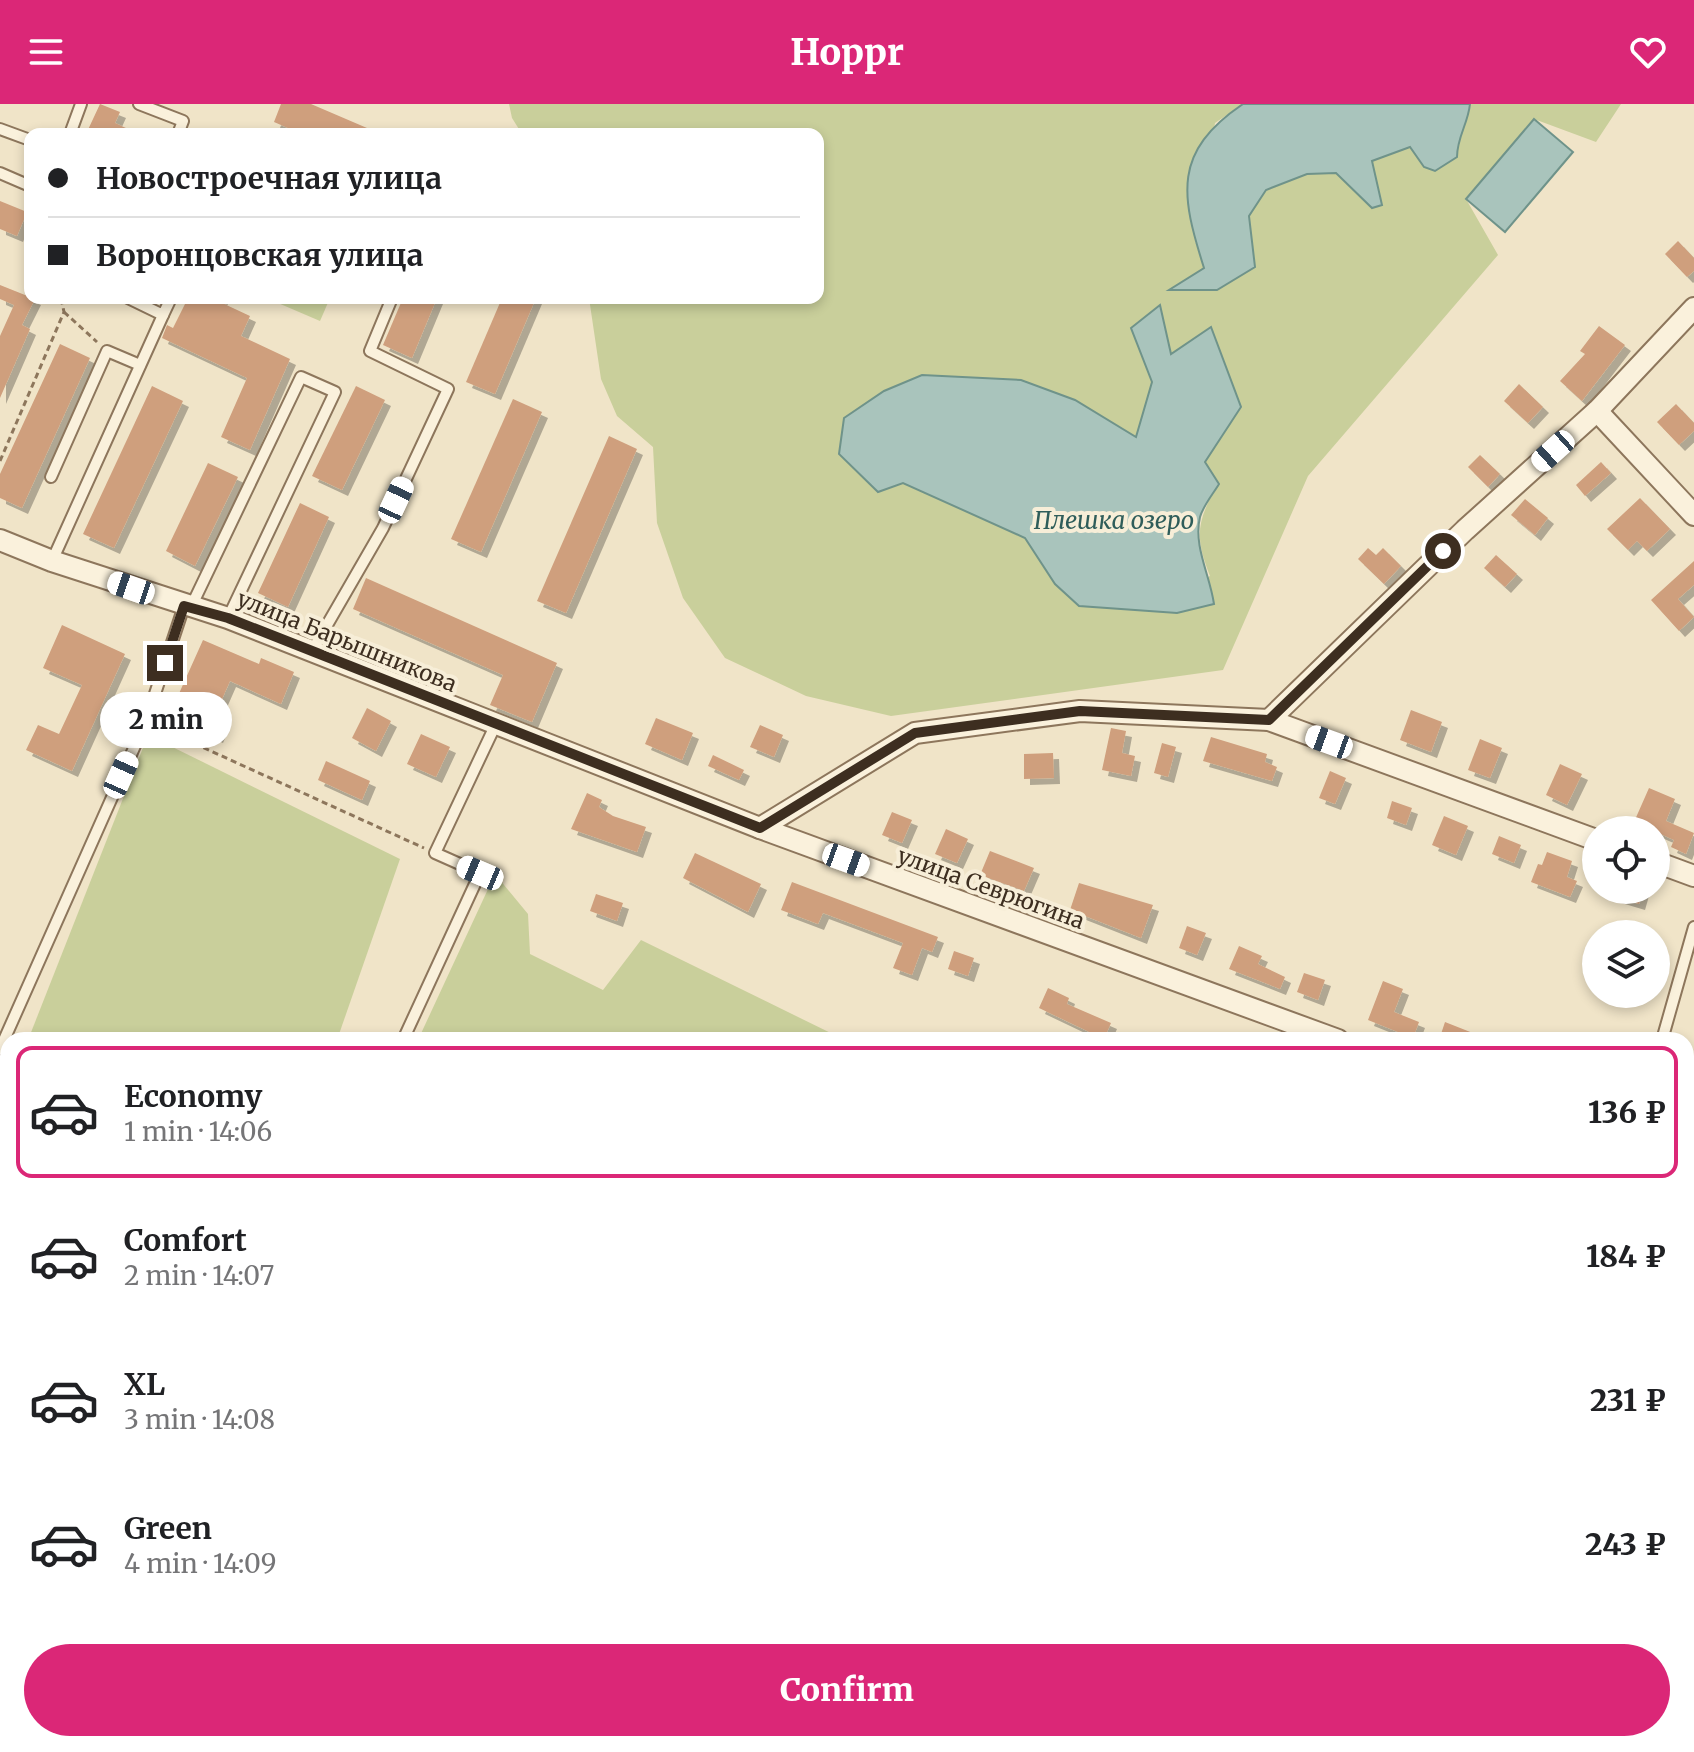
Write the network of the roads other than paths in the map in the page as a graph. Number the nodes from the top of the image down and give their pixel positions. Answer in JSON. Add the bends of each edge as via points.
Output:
{"nodes":[{"id":1,"x":81,"y":104,"type":"edge"},
{"id":2,"x":139,"y":104,"type":"edge"},
{"id":3,"x":72,"y":128,"type":"edge"},
{"id":4,"x":180,"y":128,"type":"edge"},
{"id":5,"x":0,"y":129,"type":"edge"},
{"id":6,"x":24,"y":138,"type":"edge"},
{"id":7,"x":0,"y":173,"type":"edge"},
{"id":8,"x":24,"y":183,"type":"edge"},
{"id":9,"x":140,"y":304,"type":"edge"},
{"id":10,"x":168,"y":304,"type":"edge"},
{"id":11,"x":390,"y":304,"type":"edge"},
{"id":12,"x":1694,"y":308,"type":"edge"},
{"id":13,"x":163,"y":315,"type":"junction"},
{"id":14,"x":140,"y":365,"type":"junction"},
{"id":15,"x":1597,"y":411,"type":"junction"},
{"id":16,"x":51,"y":477,"type":"dead end"},
{"id":17,"x":1694,"y":515,"type":"edge"},
{"id":18,"x":2,"y":547,"type":"edge"},
{"id":19,"x":52,"y":561,"type":"junction"},
{"id":20,"x":187,"y":607,"type":"junction"},
{"id":21,"x":228,"y":618,"type":"junction"},
{"id":22,"x":312,"y":651,"type":"junction"},
{"id":23,"x":1269,"y":720,"type":"junction"},
{"id":24,"x":495,"y":726,"type":"junction"},
{"id":25,"x":760,"y":828,"type":"junction"},
{"id":26,"x":1582,"y":835,"type":"edge"},
{"id":27,"x":1670,"y":867,"type":"edge"},
{"id":28,"x":1694,"y":876,"type":"edge"},
{"id":29,"x":1694,"y":927,"type":"edge"},
{"id":30,"x":8,"y":1032,"type":"edge"},
{"id":31,"x":407,"y":1032,"type":"edge"},
{"id":32,"x":1316,"y":1032,"type":"edge"},
{"id":33,"x":1664,"y":1032,"type":"edge"}],
"edges":[{"from":1,"to":3,"type":"lane"},
{"from":2,"to":4,"type":"lane","via":[[183,121]]},
{"from":5,"to":6,"type":"lane"},
{"from":7,"to":8,"type":"lane"},
{"from":9,"to":13,"type":"lane"},
{"from":10,"to":13,"type":"lane"},
{"from":11,"to":22,"type":"lane","via":[[370,351],[448,389],[383,528]]},
{"from":12,"to":15,"type":"street"},
{"from":13,"to":14,"type":"lane"},
{"from":14,"to":16,"type":"lane","via":[[107,351]]},
{"from":14,"to":19,"type":"lane"},
{"from":15,"to":17,"type":"street"},
{"from":15,"to":23,"type":"street"},
{"from":18,"to":19,"type":"street","name":"улица Барышникова"},
{"from":19,"to":20,"type":"street","name":"улица Барышникова"},
{"from":20,"to":21,"type":"street","name":"улица Барышникова"},
{"from":20,"to":21,"type":"lane","via":[[301,377],[335,392]]},
{"from":20,"to":30,"type":"lane","via":[[146,721]]},
{"from":21,"to":22,"type":"street","name":"улица Барышникова"},
{"from":22,"to":24,"type":"street","name":"улица Барышникова"},
{"from":23,"to":25,"type":"street","via":[[1080,711],[915,733]]},
{"from":23,"to":26,"type":"street"},
{"from":24,"to":25,"type":"street","name":"улица Севрюгина"},
{"from":24,"to":31,"type":"lane","via":[[435,853],[480,873]]},
{"from":25,"to":32,"type":"street","name":"улица Севрюгина"},
{"from":27,"to":28,"type":"street"},
{"from":29,"to":33,"type":"lane"}]}
